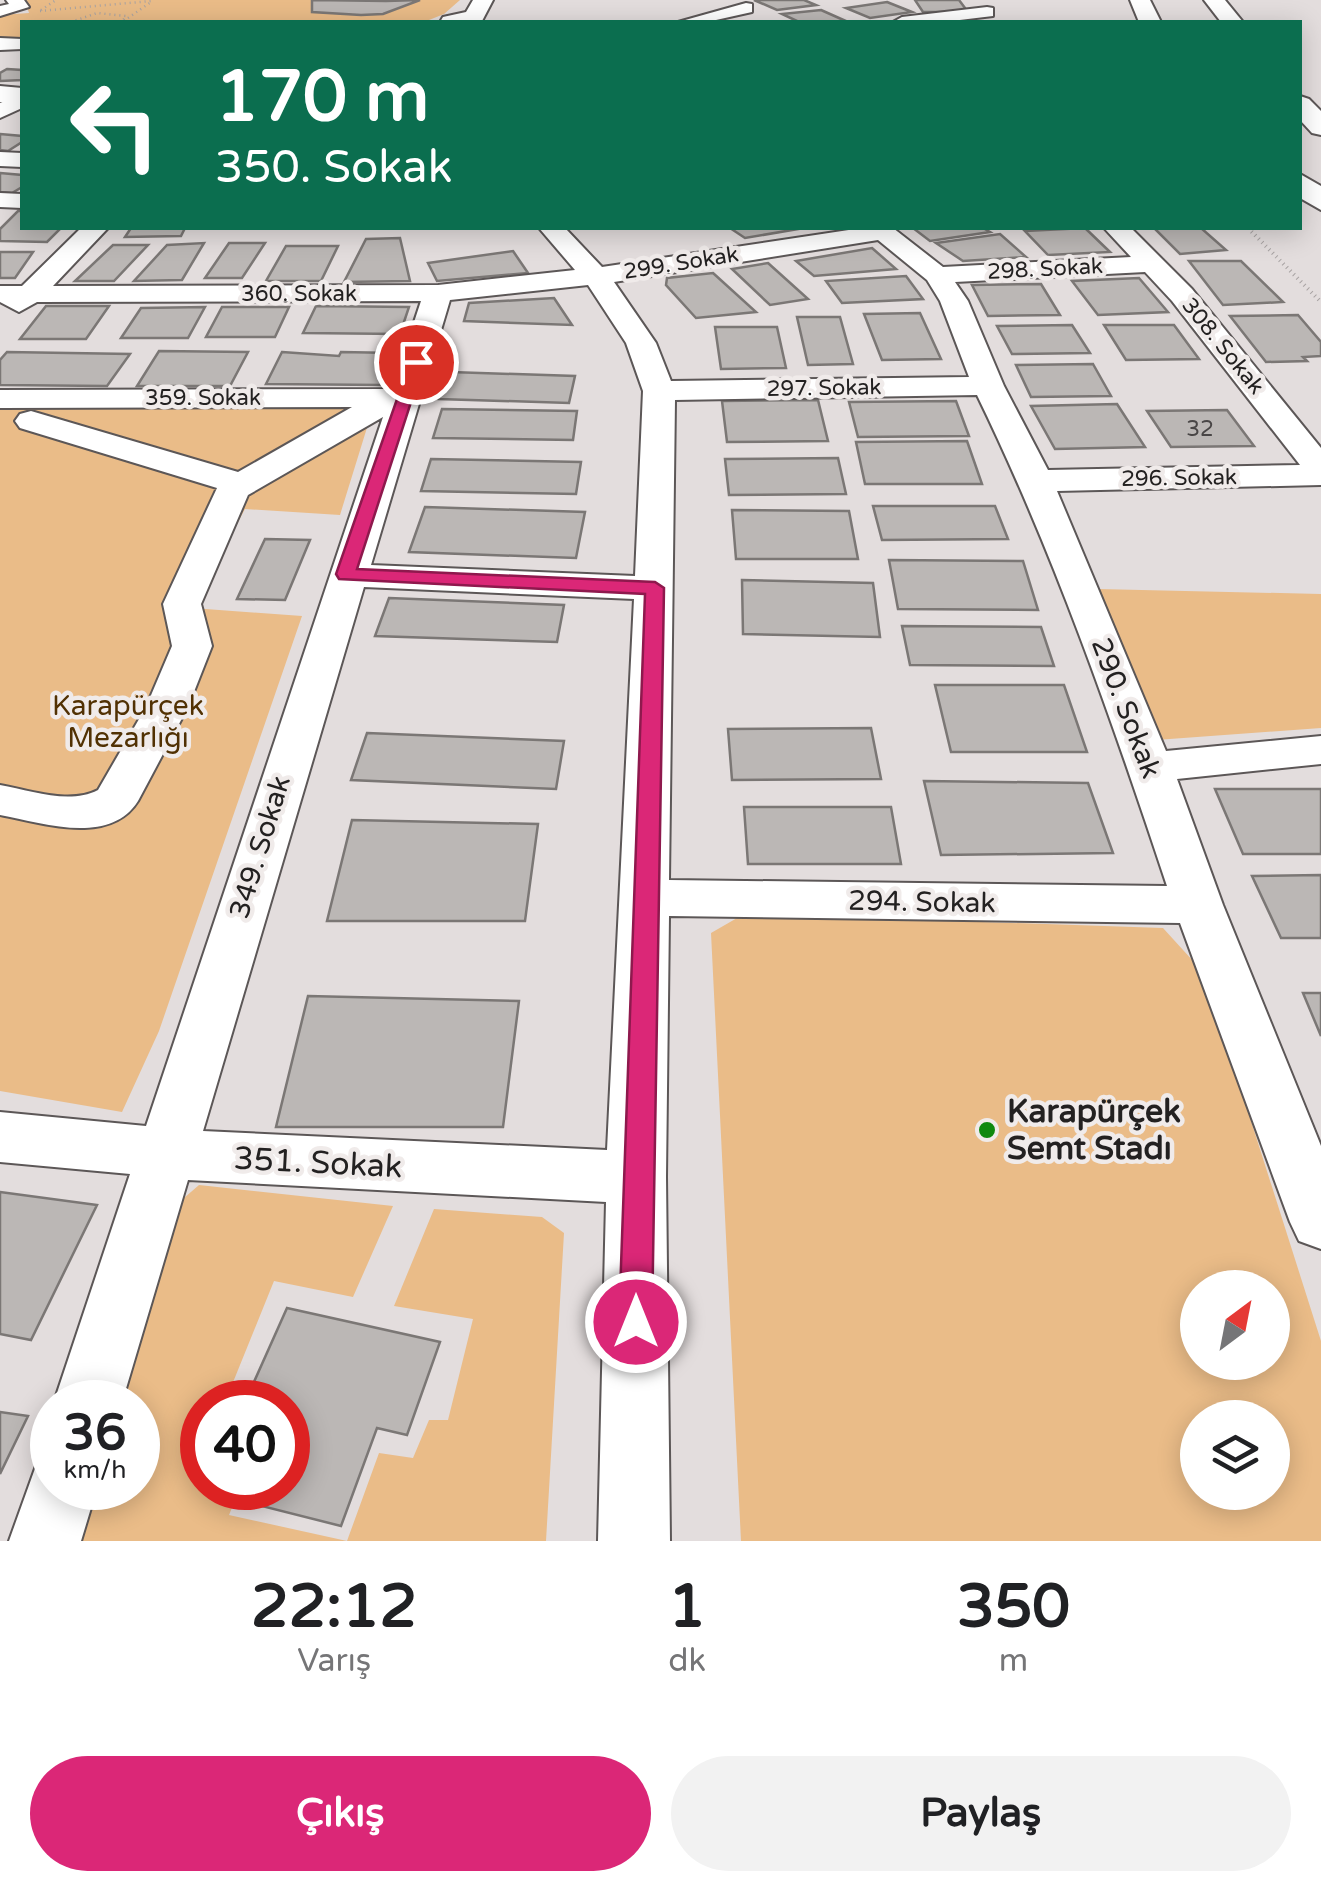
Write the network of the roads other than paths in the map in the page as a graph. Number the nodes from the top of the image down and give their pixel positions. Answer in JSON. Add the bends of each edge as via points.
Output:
{"nodes":[{"id":1,"x":483,"y":0,"type":"edge"},
{"id":2,"x":1214,"y":0,"type":"edge"},
{"id":3,"x":738,"y":4,"type":"edge"},
{"id":4,"x":987,"y":12,"type":"edge"},
{"id":5,"x":767,"y":18,"type":"dead end"},
{"id":6,"x":459,"y":20,"type":"edge"},
{"id":7,"x":693,"y":20,"type":"edge"},
{"id":8,"x":919,"y":20,"type":"edge"},
{"id":9,"x":1230,"y":20,"type":"edge"},
{"id":10,"x":1302,"y":106,"type":"edge"},
{"id":11,"x":1321,"y":127,"type":"edge"},
{"id":12,"x":1302,"y":185,"type":"edge"},
{"id":13,"x":1321,"y":201,"type":"edge"},
{"id":14,"x":94,"y":230,"type":"edge"},
{"id":15,"x":553,"y":230,"type":"edge"},
{"id":16,"x":880,"y":230,"type":"edge"},
{"id":17,"x":1119,"y":230,"type":"edge"},
{"id":18,"x":1153,"y":264,"type":"junction"},
{"id":19,"x":937,"y":275,"type":"junction"},
{"id":20,"x":598,"y":276,"type":"junction"},
{"id":21,"x":438,"y":293,"type":"junction"},
{"id":22,"x":0,"y":294,"type":"edge"},
{"id":23,"x":29,"y":294,"type":"junction"},
{"id":24,"x":0,"y":324,"type":"edge"},
{"id":25,"x":988,"y":386,"type":"junction"},
{"id":26,"x":660,"y":391,"type":"junction"},
{"id":27,"x":406,"y":397,"type":"junction"},
{"id":28,"x":0,"y":398,"type":"edge"},
{"id":29,"x":31,"y":421,"type":"dead end"},
{"id":30,"x":1321,"y":472,"type":"edge"},
{"id":31,"x":1036,"y":481,"type":"junction"},
{"id":32,"x":241,"y":484,"type":"junction"},
{"id":33,"x":346,"y":574,"type":"junction"},
{"id":34,"x":655,"y":588,"type":"junction"},
{"id":35,"x":1321,"y":750,"type":"edge"},
{"id":36,"x":1150,"y":768,"type":"junction"},
{"id":37,"x":0,"y":800,"type":"edge"},
{"id":38,"x":646,"y":898,"type":"junction"},
{"id":39,"x":1198,"y":905,"type":"junction"},
{"id":40,"x":0,"y":1136,"type":"edge"},
{"id":41,"x":164,"y":1153,"type":"junction"},
{"id":42,"x":636,"y":1177,"type":"junction"},
{"id":43,"x":1321,"y":1222,"type":"edge"},
{"id":44,"x":95,"y":1380,"type":"edge"},
{"id":45,"x":55,"y":1510,"type":"edge"},
{"id":46,"x":45,"y":1541,"type":"edge"},
{"id":47,"x":634,"y":1541,"type":"edge"}],
"edges":[{"from":1,"to":6,"type":"main road","via":[[474,16]]},
{"from":2,"to":9,"type":"main road"},
{"from":3,"to":5,"type":"street"},
{"from":3,"to":7,"type":"street"},
{"from":4,"to":8,"type":"street"},
{"from":10,"to":11,"type":"main road"},
{"from":12,"to":13,"type":"main road"},
{"from":14,"to":23,"type":"street"},
{"from":15,"to":20,"type":"street"},
{"from":16,"to":19,"type":"street","name":"290. Sokak"},
{"from":16,"to":20,"type":"street","name":"299. Sokak"},
{"from":17,"to":18,"type":"street","name":"308. Sokak"},
{"from":18,"to":19,"type":"street","name":"298. Sokak"},
{"from":18,"to":30,"type":"street","name":"308. Sokak"},
{"from":19,"to":25,"type":"street","name":"290. Sokak"},
{"from":20,"to":21,"type":"street","name":"360. Sokak"},
{"from":20,"to":26,"type":"street","via":[[641,336]]},
{"from":21,"to":23,"type":"street","name":"360. Sokak"},
{"from":21,"to":27,"type":"street","name":"349. Sokak"},
{"from":22,"to":23,"type":"street","name":"360. Sokak"},
{"from":23,"to":24,"type":"street"},
{"from":25,"to":26,"type":"street","name":"297. Sokak"},
{"from":25,"to":31,"type":"street","name":"290. Sokak"},
{"from":26,"to":34,"type":"street"},
{"from":27,"to":28,"type":"street","name":"359. Sokak"},
{"from":27,"to":32,"type":"street","via":[[362,414]]},
{"from":27,"to":33,"type":"street","name":"349. Sokak"},
{"from":29,"to":32,"type":"street"},
{"from":30,"to":31,"type":"street","name":"296. Sokak"},
{"from":31,"to":36,"type":"street","name":"290. Sokak"},
{"from":32,"to":37,"type":"street","via":[[219,516],[182,604],[192,646],[174,692],[114,801],[78,812]]},
{"from":33,"to":34,"type":"street"},
{"from":33,"to":41,"type":"street","name":"349. Sokak"},
{"from":34,"to":38,"type":"street"},
{"from":35,"to":36,"type":"street"},
{"from":36,"to":39,"type":"street","name":"290. Sokak"},
{"from":38,"to":39,"type":"street","name":"294. Sokak"},
{"from":38,"to":42,"type":"street"},
{"from":39,"to":43,"type":"street","name":"290. Sokak"},
{"from":40,"to":41,"type":"street","name":"351. Sokak"},
{"from":41,"to":42,"type":"street","name":"351. Sokak"},
{"from":41,"to":44,"type":"street","name":"349. Sokak"},
{"from":42,"to":47,"type":"street"},
{"from":45,"to":46,"type":"street"}]}
